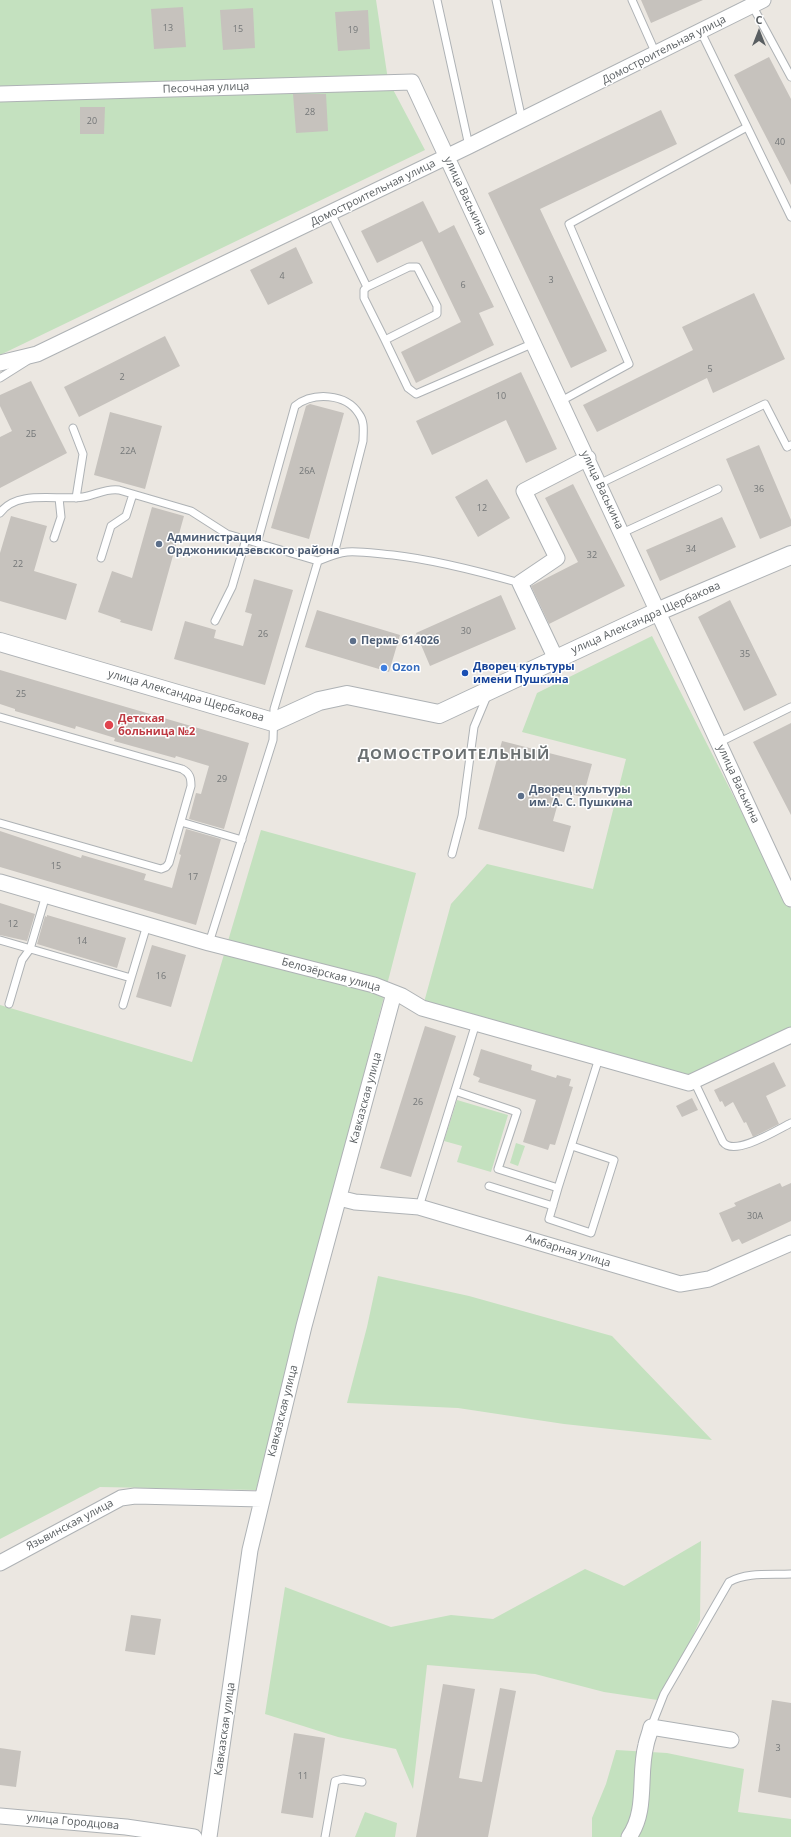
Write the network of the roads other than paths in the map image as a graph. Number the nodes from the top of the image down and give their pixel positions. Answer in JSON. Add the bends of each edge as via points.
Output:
{"nodes":[{"id":1,"x":437,"y":0,"type":"edge"},
{"id":2,"x":496,"y":0,"type":"edge"},
{"id":3,"x":632,"y":0,"type":"edge"},
{"id":4,"x":758,"y":3,"type":"edge"},
{"id":5,"x":701,"y":32,"type":"junction"},
{"id":6,"x":656,"y":54,"type":"junction"},
{"id":7,"x":791,"y":77,"type":"edge"},
{"id":8,"x":412,"y":82,"type":"joint"},
{"id":9,"x":0,"y":94,"type":"edge"},
{"id":10,"x":522,"y":120,"type":"junction"},
{"id":11,"x":747,"y":127,"type":"junction"},
{"id":12,"x":469,"y":146,"type":"junction"},
{"id":13,"x":447,"y":157,"type":"junction"},
{"id":14,"x":331,"y":213,"type":"junction"},
{"id":15,"x":791,"y":217,"type":"edge"},
{"id":16,"x":367,"y":287,"type":"junction"},
{"id":17,"x":384,"y":340,"type":"junction"},
{"id":18,"x":534,"y":343,"type":"junction"},
{"id":19,"x":37,"y":354,"type":"junction"},
{"id":20,"x":0,"y":363,"type":"edge"},
{"id":21,"x":0,"y":378,"type":"edge"},
{"id":22,"x":561,"y":401,"type":"junction"},
{"id":23,"x":73,"y":428,"type":"dead end"},
{"id":24,"x":791,"y":445,"type":"edge"},
{"id":25,"x":588,"y":458,"type":"junction"},
{"id":26,"x":599,"y":484,"type":"junction"},
{"id":27,"x":718,"y":489,"type":"dead end"},
{"id":28,"x":133,"y":494,"type":"junction"},
{"id":29,"x":59,"y":498,"type":"junction"},
{"id":30,"x":76,"y":498,"type":"junction"},
{"id":31,"x":0,"y":513,"type":"edge"},
{"id":32,"x":622,"y":533,"type":"junction"},
{"id":33,"x":54,"y":538,"type":"dead end"},
{"id":34,"x":246,"y":539,"type":"junction"},
{"id":35,"x":257,"y":543,"type":"junction"},
{"id":36,"x":334,"y":554,"type":"junction"},
{"id":37,"x":101,"y":558,"type":"dead end"},
{"id":38,"x":790,"y":558,"type":"edge"},
{"id":39,"x":318,"y":560,"type":"junction"},
{"id":40,"x":520,"y":583,"type":"junction"},
{"id":41,"x":659,"y":611,"type":"junction"},
{"id":42,"x":215,"y":621,"type":"dead end"},
{"id":43,"x":0,"y":642,"type":"edge"},
{"id":44,"x":556,"y":659,"type":"junction"},
{"id":45,"x":490,"y":690,"type":"junction"},
{"id":46,"x":791,"y":707,"type":"edge"},
{"id":47,"x":0,"y":717,"type":"edge"},
{"id":48,"x":273,"y":722,"type":"junction"},
{"id":49,"x":718,"y":743,"type":"junction"},
{"id":50,"x":180,"y":822,"type":"junction"},
{"id":51,"x":0,"y":823,"type":"edge"},
{"id":52,"x":242,"y":840,"type":"junction"},
{"id":53,"x":452,"y":854,"type":"dead end"},
{"id":54,"x":0,"y":882,"type":"edge"},
{"id":55,"x":46,"y":895,"type":"junction"},
{"id":56,"x":791,"y":898,"type":"edge"},
{"id":57,"x":147,"y":925,"type":"junction"},
{"id":58,"x":0,"y":940,"type":"edge"},
{"id":59,"x":209,"y":943,"type":"junction"},
{"id":60,"x":30,"y":949,"type":"junction"},
{"id":61,"x":131,"y":978,"type":"junction"},
{"id":62,"x":394,"y":993,"type":"junction"},
{"id":63,"x":9,"y":1004,"type":"dead end"},
{"id":64,"x":123,"y":1005,"type":"dead end"},
{"id":65,"x":476,"y":1023,"type":"junction"},
{"id":66,"x":791,"y":1035,"type":"edge"},
{"id":67,"x":599,"y":1058,"type":"junction"},
{"id":68,"x":694,"y":1081,"type":"junction"},
{"id":69,"x":455,"y":1091,"type":"junction"},
{"id":70,"x":791,"y":1123,"type":"edge"},
{"id":71,"x":572,"y":1146,"type":"junction"},
{"id":72,"x":489,"y":1186,"type":"dead end"},
{"id":73,"x":558,"y":1188,"type":"junction"},
{"id":74,"x":339,"y":1198,"type":"junction"},
{"id":75,"x":554,"y":1206,"type":"junction"},
{"id":76,"x":419,"y":1207,"type":"junction"},
{"id":77,"x":791,"y":1243,"type":"edge"},
{"id":78,"x":262,"y":1499,"type":"junction"},
{"id":79,"x":0,"y":1563,"type":"edge"},
{"id":80,"x":791,"y":1574,"type":"edge"},
{"id":81,"x":652,"y":1727,"type":"junction"},
{"id":82,"x":731,"y":1740,"type":"dead end"},
{"id":83,"x":362,"y":1782,"type":"dead end"},
{"id":84,"x":0,"y":1816,"type":"edge"},
{"id":85,"x":194,"y":1837,"type":"edge"},
{"id":86,"x":210,"y":1837,"type":"edge"},
{"id":87,"x":325,"y":1837,"type":"edge"},
{"id":88,"x":629,"y":1837,"type":"edge"}],
"edges":[{"from":1,"to":12,"type":"lane"},
{"from":2,"to":10,"type":"lane"},
{"from":3,"to":6,"type":"lane"},
{"from":4,"to":5,"type":"street","name":"Домостроительная улица"},
{"from":4,"to":7,"type":"lane"},
{"from":5,"to":6,"type":"street","name":"Домостроительная улица"},
{"from":5,"to":11,"type":"lane"},
{"from":6,"to":10,"type":"street","name":"Домостроительная улица"},
{"from":8,"to":9,"type":"street","name":"Песочная улица"},
{"from":8,"to":13,"type":"street","name":"улица Васькина"},
{"from":10,"to":12,"type":"street","name":"Домостроительная улица"},
{"from":11,"to":15,"type":"lane"},
{"from":11,"to":22,"type":"lane","via":[[569,224],[629,364]]},
{"from":12,"to":13,"type":"street","name":"Домостроительная улица"},
{"from":13,"to":14,"type":"street","name":"Домостроительная улица"},
{"from":13,"to":18,"type":"street","name":"улица Васькина"},
{"from":14,"to":16,"type":"lane"},
{"from":14,"to":19,"type":"street","name":"Домостроительная улица"},
{"from":16,"to":17,"type":"lane","via":[[364,290],[364,298]]},
{"from":16,"to":17,"type":"lane","via":[[409,267],[417,267],[437,306],[433,317]]},
{"from":17,"to":18,"type":"lane","via":[[408,388],[416,394]]},
{"from":18,"to":22,"type":"street","name":"улица Васькина"},
{"from":19,"to":20,"type":"street","name":"Домостроительная улица"},
{"from":19,"to":21,"type":"lane"},
{"from":22,"to":25,"type":"street","name":"улица Васькина"},
{"from":23,"to":30,"type":"lane","via":[[83,454]]},
{"from":24,"to":26,"type":"lane","via":[[787,447],[765,404]]},
{"from":25,"to":26,"type":"street","name":"улица Васькина"},
{"from":25,"to":40,"type":"street","via":[[524,491],[557,558]]},
{"from":26,"to":32,"type":"street","name":"улица Васькина"},
{"from":27,"to":32,"type":"lane"},
{"from":28,"to":30,"type":"lane","via":[[111,488]]},
{"from":28,"to":34,"type":"lane","via":[[191,511],[227,534]]},
{"from":28,"to":37,"type":"lane","via":[[126,516],[111,526]]},
{"from":29,"to":30,"type":"lane"},
{"from":29,"to":31,"type":"lane","via":[[16,500],[4,506]]},
{"from":29,"to":33,"type":"lane","via":[[60,517]]},
{"from":32,"to":41,"type":"street","name":"улица Васькина"},
{"from":34,"to":35,"type":"lane"},
{"from":34,"to":42,"type":"lane","via":[[232,587]]},
{"from":35,"to":36,"type":"lane","via":[[295,406],[304,399],[324,396],[352,406],[360,415],[364,427],[363,441]]},
{"from":35,"to":39,"type":"lane"},
{"from":36,"to":39,"type":"lane"},
{"from":36,"to":40,"type":"lane","via":[[367,552],[419,558],[464,567]]},
{"from":38,"to":41,"type":"street","name":"улица Александра Щербакова"},
{"from":39,"to":48,"type":"lane","via":[[274,709]]},
{"from":40,"to":44,"type":"street"},
{"from":41,"to":44,"type":"street","name":"улица Александра Щербакова"},
{"from":41,"to":49,"type":"street","name":"улица Васькина"},
{"from":43,"to":48,"type":"street","name":"улица Александра Щербакова"},
{"from":44,"to":45,"type":"street","name":"улица Александра Щербакова"},
{"from":45,"to":48,"type":"street","name":"улица Александра Щербакова","via":[[439,714],[347,695],[319,701]]},
{"from":45,"to":53,"type":"lane","via":[[474,727],[462,816]]},
{"from":46,"to":49,"type":"lane"},
{"from":47,"to":50,"type":"lane","via":[[188,772],[191,786]]},
{"from":48,"to":52,"type":"lane","via":[[273,740]]},
{"from":49,"to":56,"type":"street","name":"улица Васькина"},
{"from":50,"to":51,"type":"lane","via":[[169,863],[161,869]]},
{"from":50,"to":52,"type":"lane"},
{"from":52,"to":59,"type":"lane"},
{"from":54,"to":55,"type":"street","name":"Белозёрская улица"},
{"from":55,"to":57,"type":"street","name":"Белозёрская улица"},
{"from":55,"to":60,"type":"lane"},
{"from":57,"to":59,"type":"street","name":"Белозёрская улица"},
{"from":57,"to":61,"type":"lane"},
{"from":58,"to":60,"type":"lane"},
{"from":59,"to":62,"type":"street","name":"Белозёрская улица","via":[[374,985]]},
{"from":60,"to":61,"type":"lane"},
{"from":60,"to":63,"type":"lane","via":[[22,960]]},
{"from":61,"to":64,"type":"lane"},
{"from":62,"to":65,"type":"street","name":"Белозёрская улица","via":[[422,1008]]},
{"from":62,"to":74,"type":"street","name":"Кавказская улица"},
{"from":65,"to":67,"type":"street","name":"Белозёрская улица"},
{"from":65,"to":69,"type":"lane"},
{"from":66,"to":68,"type":"street"},
{"from":67,"to":68,"type":"street","name":"Белозёрская улица","via":[[689,1083]]},
{"from":67,"to":71,"type":"lane"},
{"from":68,"to":70,"type":"lane","via":[[727,1146],[742,1147]]},
{"from":69,"to":73,"type":"lane","via":[[517,1112],[498,1169]]},
{"from":69,"to":76,"type":"lane"},
{"from":71,"to":73,"type":"lane"},
{"from":71,"to":75,"type":"lane","via":[[614,1160],[591,1233],[549,1219]]},
{"from":72,"to":75,"type":"lane"},
{"from":73,"to":75,"type":"lane"},
{"from":74,"to":76,"type":"street","name":"Амбарная улица","via":[[355,1202]]},
{"from":74,"to":78,"type":"street","name":"Кавказская улица","via":[[304,1326]]},
{"from":76,"to":77,"type":"street","name":"Амбарная улица","via":[[680,1284],[709,1279]]},
{"from":78,"to":79,"type":"street","name":"Язьвинская улица","via":[[135,1496],[121,1498]]},
{"from":78,"to":86,"type":"street","name":"Кавказская улица","via":[[250,1550]]},
{"from":80,"to":81,"type":"lane","via":[[747,1576],[729,1582],[664,1694]]},
{"from":81,"to":82,"type":"street"},
{"from":81,"to":88,"type":"street","via":[[645,1746],[640,1810],[635,1828]]},
{"from":83,"to":87,"type":"lane","via":[[343,1779],[335,1781]]},
{"from":84,"to":85,"type":"street","name":"улица Городцова","via":[[126,1827]]}]}
